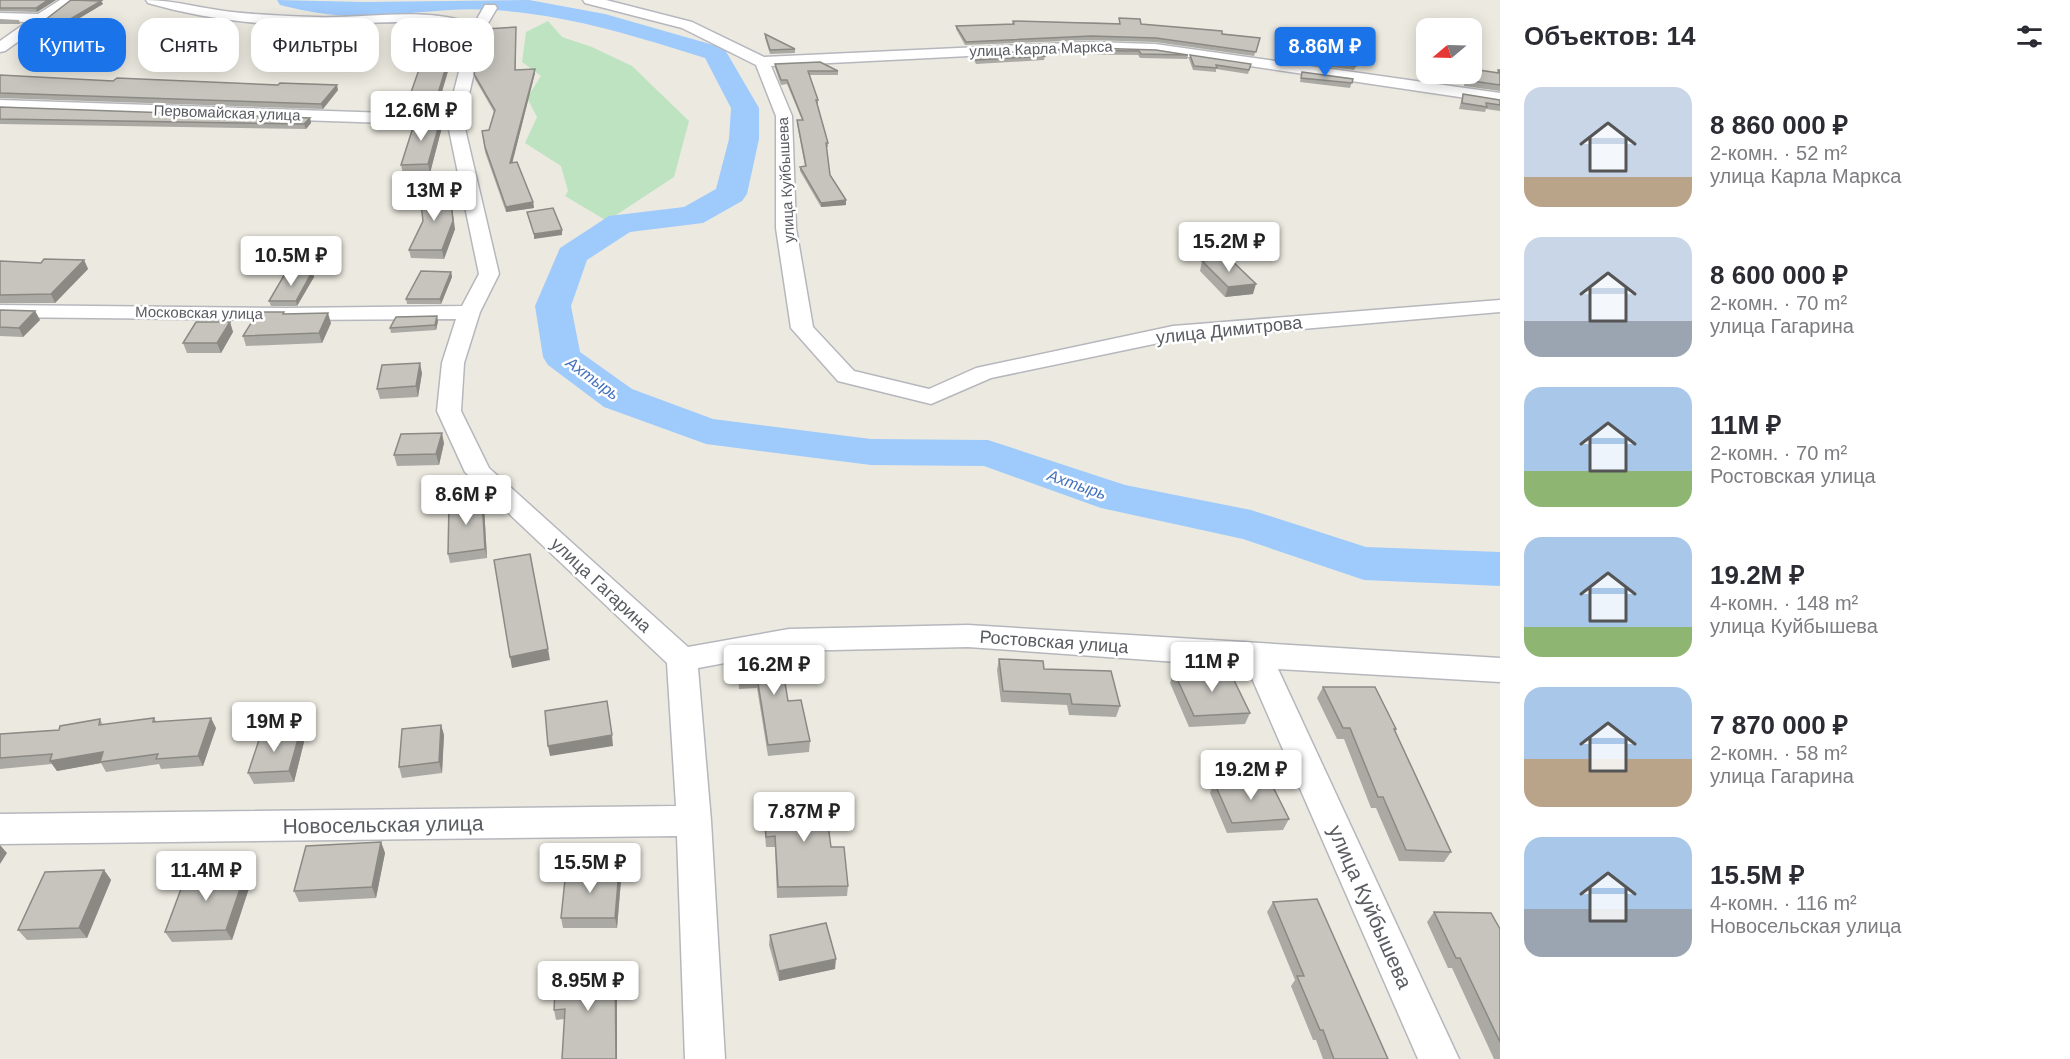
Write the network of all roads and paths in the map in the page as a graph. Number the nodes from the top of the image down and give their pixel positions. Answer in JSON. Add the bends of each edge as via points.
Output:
{"nodes":[{"id":1,"x":69,"y":0,"type":"edge"},
{"id":2,"x":153,"y":0,"type":"edge"},
{"id":3,"x":590,"y":0,"type":"edge"},
{"id":4,"x":0,"y":16,"type":"edge"},
{"id":5,"x":41,"y":18,"type":"joint"},
{"id":6,"x":18,"y":35,"type":"edge"},
{"id":7,"x":0,"y":48,"type":"edge"},
{"id":8,"x":762,"y":62,"type":"junction"},
{"id":9,"x":1500,"y":98,"type":"edge"},
{"id":10,"x":0,"y":105,"type":"edge"},
{"id":11,"x":455,"y":120,"type":"junction"},
{"id":12,"x":1500,"y":306,"type":"edge"},
{"id":13,"x":0,"y":311,"type":"edge"},
{"id":14,"x":469,"y":312,"type":"junction"},
{"id":15,"x":931,"y":397,"type":"joint"},
{"id":16,"x":1257,"y":656,"type":"junction"},
{"id":17,"x":682,"y":659,"type":"junction"},
{"id":18,"x":1500,"y":670,"type":"edge"},
{"id":19,"x":694,"y":821,"type":"junction"},
{"id":20,"x":0,"y":829,"type":"edge"},
{"id":21,"x":705,"y":1059,"type":"edge"},
{"id":22,"x":1439,"y":1059,"type":"edge"}],
"edges":[{"from":1,"to":5,"type":"street"},
{"from":2,"to":11,"type":"street","name":"улица Гагарина","via":[[232,16],[317,21],[484,19]]},
{"from":3,"to":8,"type":"street","name":"улица Карла Маркса","via":[[687,25]]},
{"from":4,"to":5,"type":"street"},
{"from":6,"to":7,"type":"street"},
{"from":8,"to":9,"type":"street","name":"улица Карла Маркса","via":[[1090,46],[1155,48]]},
{"from":8,"to":15,"type":"street","name":"улица Куйбышева","via":[[784,116],[786,228],[802,328],[846,376]]},
{"from":10,"to":11,"type":"street","name":"Первомайская улица"},
{"from":11,"to":14,"type":"street","name":"улица Гагарина","via":[[489,274]]},
{"from":12,"to":15,"type":"street","name":"улица Димитрова","via":[[1173,333],[984,373]]},
{"from":13,"to":14,"type":"street","name":"Московская улица"},
{"from":14,"to":17,"type":"street","name":"улица Гагарина","via":[[453,363],[449,411],[478,472]]},
{"from":16,"to":17,"type":"street","name":"Ростовская улица","via":[[968,636],[789,640]]},
{"from":16,"to":18,"type":"street","name":"Ростовская улица"},
{"from":16,"to":22,"type":"street","name":"улица Куйбышева"},
{"from":17,"to":19,"type":"street"},
{"from":19,"to":20,"type":"street","name":"Новосельская улица"},
{"from":19,"to":21,"type":"street"}]}
